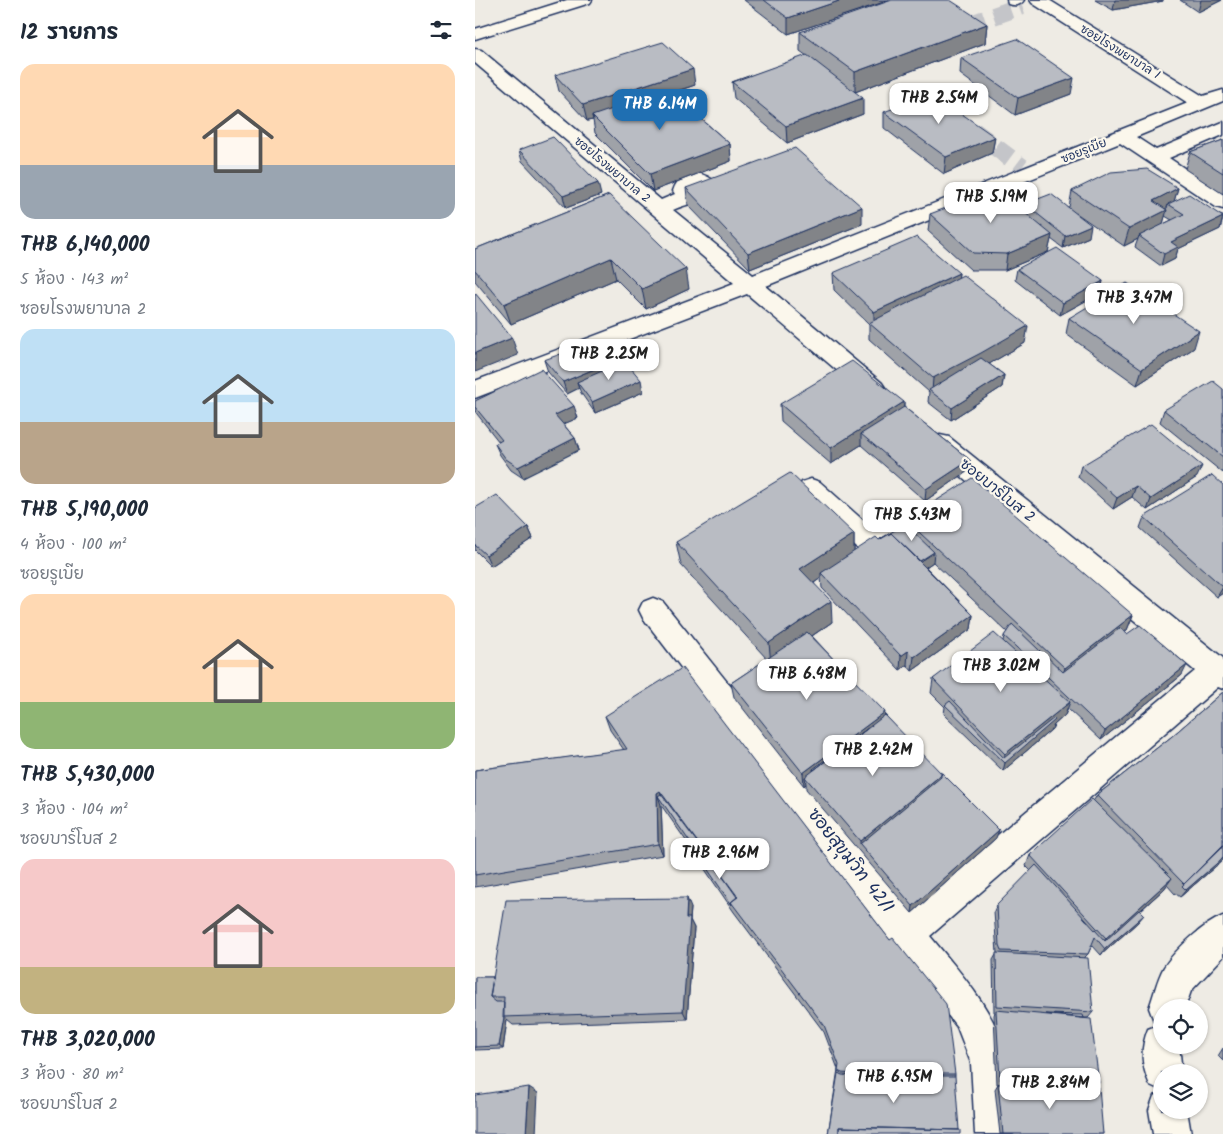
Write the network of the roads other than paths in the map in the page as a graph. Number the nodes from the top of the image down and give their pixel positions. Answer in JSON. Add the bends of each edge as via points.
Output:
{"nodes":[{"id":1,"x":584,"y":0,"type":"edge"},
{"id":2,"x":1026,"y":1,"type":"edge"},
{"id":3,"x":475,"y":34,"type":"edge"},
{"id":4,"x":475,"y":54,"type":"edge"},
{"id":5,"x":1223,"y":94,"type":"edge"},
{"id":6,"x":1201,"y":103,"type":"junction"},
{"id":7,"x":1223,"y":128,"type":"edge"},
{"id":8,"x":1122,"y":136,"type":"junction"},
{"id":9,"x":1155,"y":158,"type":"junction"},
{"id":10,"x":679,"y":191,"type":"dead end"},
{"id":11,"x":1223,"y":203,"type":"edge"},
{"id":12,"x":658,"y":209,"type":"junction"},
{"id":13,"x":749,"y":285,"type":"junction"},
{"id":14,"x":475,"y":390,"type":"edge"},
{"id":15,"x":894,"y":406,"type":"edge"},
{"id":16,"x":925,"y":432,"type":"edge"},
{"id":17,"x":811,"y":489,"type":"dead end"},
{"id":18,"x":921,"y":514,"type":"edge"},
{"id":19,"x":653,"y":610,"type":"dead end"},
{"id":20,"x":1220,"y":673,"type":"edge"},
{"id":21,"x":907,"y":933,"type":"junction"},
{"id":22,"x":1223,"y":933,"type":"edge"},
{"id":23,"x":1170,"y":999,"type":"edge"},
{"id":24,"x":1170,"y":1119,"type":"edge"},
{"id":25,"x":994,"y":1134,"type":"edge"},
{"id":26,"x":1172,"y":1134,"type":"edge"}],
"edges":[{"from":1,"to":3,"type":"street"},
{"from":2,"to":6,"type":"street","name":"ซอยโรงพยาบาล 1"},
{"from":4,"to":12,"type":"street","name":"ซอยโรงพยาบาล 2"},
{"from":5,"to":6,"type":"street","name":"ซอยรูเบีย"},
{"from":6,"to":8,"type":"street","name":"ซอยรูเบีย"},
{"from":7,"to":9,"type":"street"},
{"from":8,"to":9,"type":"street"},
{"from":8,"to":13,"type":"street","name":"ซอยรูเบีย","via":[[1026,170]]},
{"from":9,"to":11,"type":"street"},
{"from":10,"to":12,"type":"street"},
{"from":12,"to":13,"type":"street","name":"ซอยโรงพยาบาล 2"},
{"from":13,"to":14,"type":"street","name":"ซอยรูเบีย"},
{"from":13,"to":15,"type":"street"},
{"from":16,"to":20,"type":"street","name":"ซอยบาร์โบส 2","via":[[970,482]]},
{"from":17,"to":18,"type":"street","via":[[868,541],[881,541]]},
{"from":19,"to":21,"type":"street","name":"ซอยสุขุมวิท 42/1"},
{"from":20,"to":21,"type":"street"},
{"from":21,"to":25,"type":"street","name":"ซอยสุขุมวิท 42/1","via":[[970,1014],[982,1038],[990,1063]]},
{"from":22,"to":23,"type":"street","via":[[1177,980]]},
{"from":24,"to":26,"type":"street"}]}
